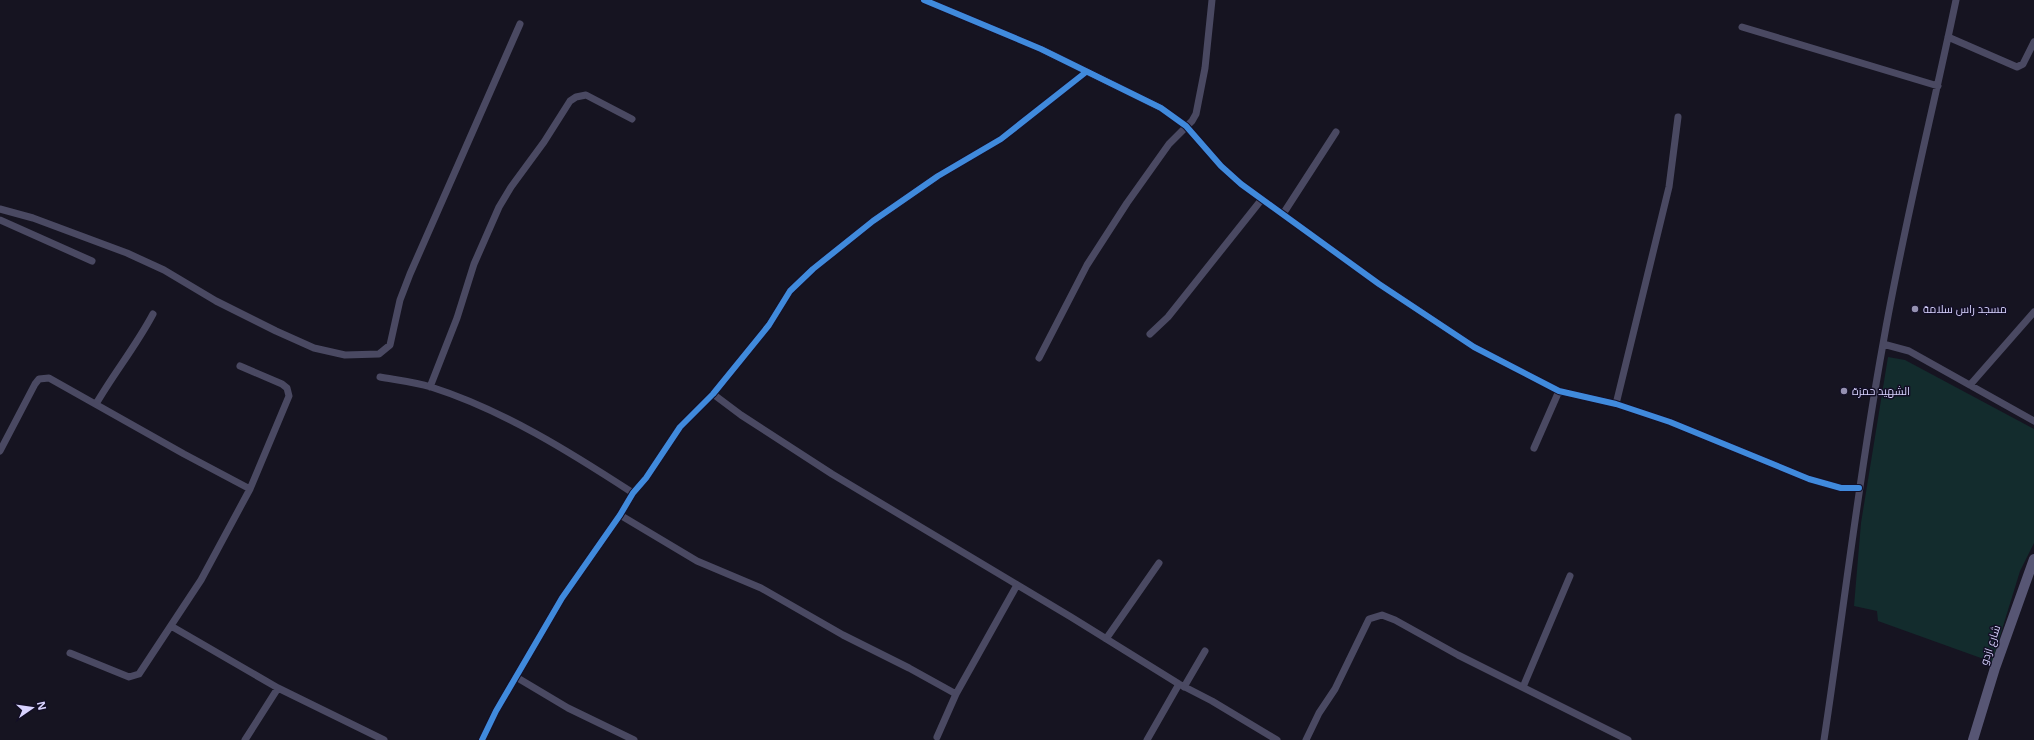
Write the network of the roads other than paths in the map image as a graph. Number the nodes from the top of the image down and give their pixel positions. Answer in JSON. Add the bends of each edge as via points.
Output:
{"nodes":[{"id":1,"x":924,"y":0,"type":"edge"},
{"id":2,"x":1212,"y":0,"type":"edge"},
{"id":3,"x":1956,"y":0,"type":"edge"},
{"id":4,"x":520,"y":24,"type":"dead end"},
{"id":5,"x":1742,"y":27,"type":"dead end"},
{"id":6,"x":1948,"y":37,"type":"junction"},
{"id":7,"x":2034,"y":42,"type":"edge"},
{"id":8,"x":1086,"y":72,"type":"junction"},
{"id":9,"x":1938,"y":86,"type":"junction"},
{"id":10,"x":1678,"y":117,"type":"dead end"},
{"id":11,"x":632,"y":119,"type":"dead end"},
{"id":12,"x":1186,"y":126,"type":"junction"},
{"id":13,"x":1336,"y":132,"type":"dead end"},
{"id":14,"x":1262,"y":198,"type":"junction"},
{"id":15,"x":0,"y":209,"type":"edge"},
{"id":16,"x":1284,"y":214,"type":"junction"},
{"id":17,"x":0,"y":220,"type":"edge"},
{"id":18,"x":92,"y":261,"type":"dead end"},
{"id":19,"x":2034,"y":312,"type":"edge"},
{"id":20,"x":153,"y":314,"type":"dead end"},
{"id":21,"x":1150,"y":334,"type":"dead end"},
{"id":22,"x":1883,"y":344,"type":"junction"},
{"id":23,"x":1039,"y":358,"type":"dead end"},
{"id":24,"x":240,"y":366,"type":"dead end"},
{"id":25,"x":380,"y":377,"type":"dead end"},
{"id":26,"x":1970,"y":385,"type":"junction"},
{"id":27,"x":430,"y":387,"type":"junction"},
{"id":28,"x":1559,"y":390,"type":"junction"},
{"id":29,"x":713,"y":394,"type":"junction"},
{"id":30,"x":96,"y":404,"type":"junction"},
{"id":31,"x":1616,"y":404,"type":"junction"},
{"id":32,"x":2034,"y":422,"type":"edge"},
{"id":33,"x":1534,"y":448,"type":"dead end"},
{"id":34,"x":0,"y":451,"type":"edge"},
{"id":35,"x":1859,"y":488,"type":"junction"},
{"id":36,"x":250,"y":489,"type":"junction"},
{"id":37,"x":633,"y":493,"type":"junction"},
{"id":38,"x":620,"y":515,"type":"junction"},
{"id":39,"x":2034,"y":559,"type":"edge"},
{"id":40,"x":1159,"y":563,"type":"dead end"},
{"id":41,"x":2031,"y":574,"type":"edge"},
{"id":42,"x":1570,"y":576,"type":"dead end"},
{"id":43,"x":1017,"y":585,"type":"junction"},
{"id":44,"x":171,"y":626,"type":"junction"},
{"id":45,"x":1106,"y":639,"type":"junction"},
{"id":46,"x":1205,"y":651,"type":"dead end"},
{"id":47,"x":70,"y":653,"type":"dead end"},
{"id":48,"x":516,"y":677,"type":"junction"},
{"id":49,"x":1182,"y":686,"type":"junction"},
{"id":50,"x":1523,"y":687,"type":"junction"},
{"id":51,"x":278,"y":688,"type":"junction"},
{"id":52,"x":956,"y":694,"type":"junction"},
{"id":53,"x":937,"y":737,"type":"dead end"},
{"id":54,"x":245,"y":740,"type":"edge"},
{"id":55,"x":384,"y":740,"type":"edge"},
{"id":56,"x":482,"y":740,"type":"edge"},
{"id":57,"x":634,"y":740,"type":"edge"},
{"id":58,"x":1147,"y":740,"type":"edge"},
{"id":59,"x":1277,"y":740,"type":"edge"},
{"id":60,"x":1306,"y":740,"type":"edge"},
{"id":61,"x":1628,"y":740,"type":"edge"},
{"id":62,"x":1824,"y":740,"type":"edge"},
{"id":63,"x":1973,"y":740,"type":"edge"}],
"edges":[{"from":1,"to":8,"type":"street","via":[[1041,49]]},
{"from":2,"to":12,"type":"street","via":[[1205,68],[1196,114]]},
{"from":3,"to":6,"type":"street"},
{"from":4,"to":15,"type":"street","via":[[410,274],[400,300],[390,345],[379,354],[345,356],[314,348],[240,314],[145,261],[40,221]]},
{"from":5,"to":9,"type":"street"},
{"from":6,"to":7,"type":"street","via":[[2017,67],[2023,64]]},
{"from":6,"to":9,"type":"street"},
{"from":8,"to":12,"type":"street","via":[[1161,108]]},
{"from":8,"to":29,"type":"street","via":[[1001,139],[938,176],[873,221],[813,270],[790,292],[769,325]]},
{"from":9,"to":22,"type":"street"},
{"from":10,"to":31,"type":"street","via":[[1669,187]]},
{"from":11,"to":27,"type":"street","via":[[586,95],[576,96],[570,101],[499,207],[474,264]]},
{"from":12,"to":14,"type":"street","via":[[1221,166]]},
{"from":12,"to":23,"type":"street","via":[[1169,144],[1087,265]]},
{"from":13,"to":16,"type":"street"},
{"from":14,"to":16,"type":"street"},
{"from":14,"to":21,"type":"street","via":[[1168,316]]},
{"from":16,"to":28,"type":"street","via":[[1379,284],[1474,347]]},
{"from":17,"to":18,"type":"street"},
{"from":19,"to":26,"type":"street"},
{"from":20,"to":30,"type":"street","via":[[138,342]]},
{"from":22,"to":26,"type":"street","via":[[1909,351]]},
{"from":22,"to":35,"type":"street"},
{"from":24,"to":36,"type":"street","via":[[282,384],[287,388],[289,396]]},
{"from":25,"to":27,"type":"street"},
{"from":26,"to":32,"type":"street"},
{"from":27,"to":37,"type":"street","via":[[515,422],[586,462]]},
{"from":28,"to":31,"type":"street"},
{"from":28,"to":33,"type":"street"},
{"from":29,"to":37,"type":"street","via":[[680,427]]},
{"from":29,"to":43,"type":"street","via":[[832,474]]},
{"from":30,"to":34,"type":"street","via":[[52,378],[39,379]]},
{"from":30,"to":36,"type":"street"},
{"from":31,"to":35,"type":"street","via":[[1670,422],[1809,479],[1841,488]]},
{"from":35,"to":62,"type":"street"},
{"from":36,"to":44,"type":"street","via":[[201,580]]},
{"from":37,"to":38,"type":"street"},
{"from":38,"to":48,"type":"street","via":[[562,598]]},
{"from":38,"to":52,"type":"street","via":[[698,561],[761,588],[843,636]]},
{"from":39,"to":41,"type":"street","name":"شارع ازدو"},
{"from":40,"to":45,"type":"street"},
{"from":41,"to":63,"type":"street","name":"شارع ازدو","via":[[1995,668]]},
{"from":42,"to":50,"type":"street"},
{"from":43,"to":45,"type":"street"},
{"from":43,"to":52,"type":"street"},
{"from":44,"to":47,"type":"street","via":[[135,677]]},
{"from":44,"to":51,"type":"street"},
{"from":45,"to":49,"type":"street"},
{"from":46,"to":49,"type":"street"},
{"from":48,"to":56,"type":"street"},
{"from":48,"to":57,"type":"street","via":[[568,708]]},
{"from":49,"to":58,"type":"street"},
{"from":49,"to":59,"type":"street"},
{"from":50,"to":60,"type":"street","via":[[1395,620],[1382,615],[1375,616],[1366,624]]},
{"from":50,"to":61,"type":"street"},
{"from":51,"to":54,"type":"street"},
{"from":51,"to":55,"type":"street"},
{"from":52,"to":53,"type":"street"}]}
